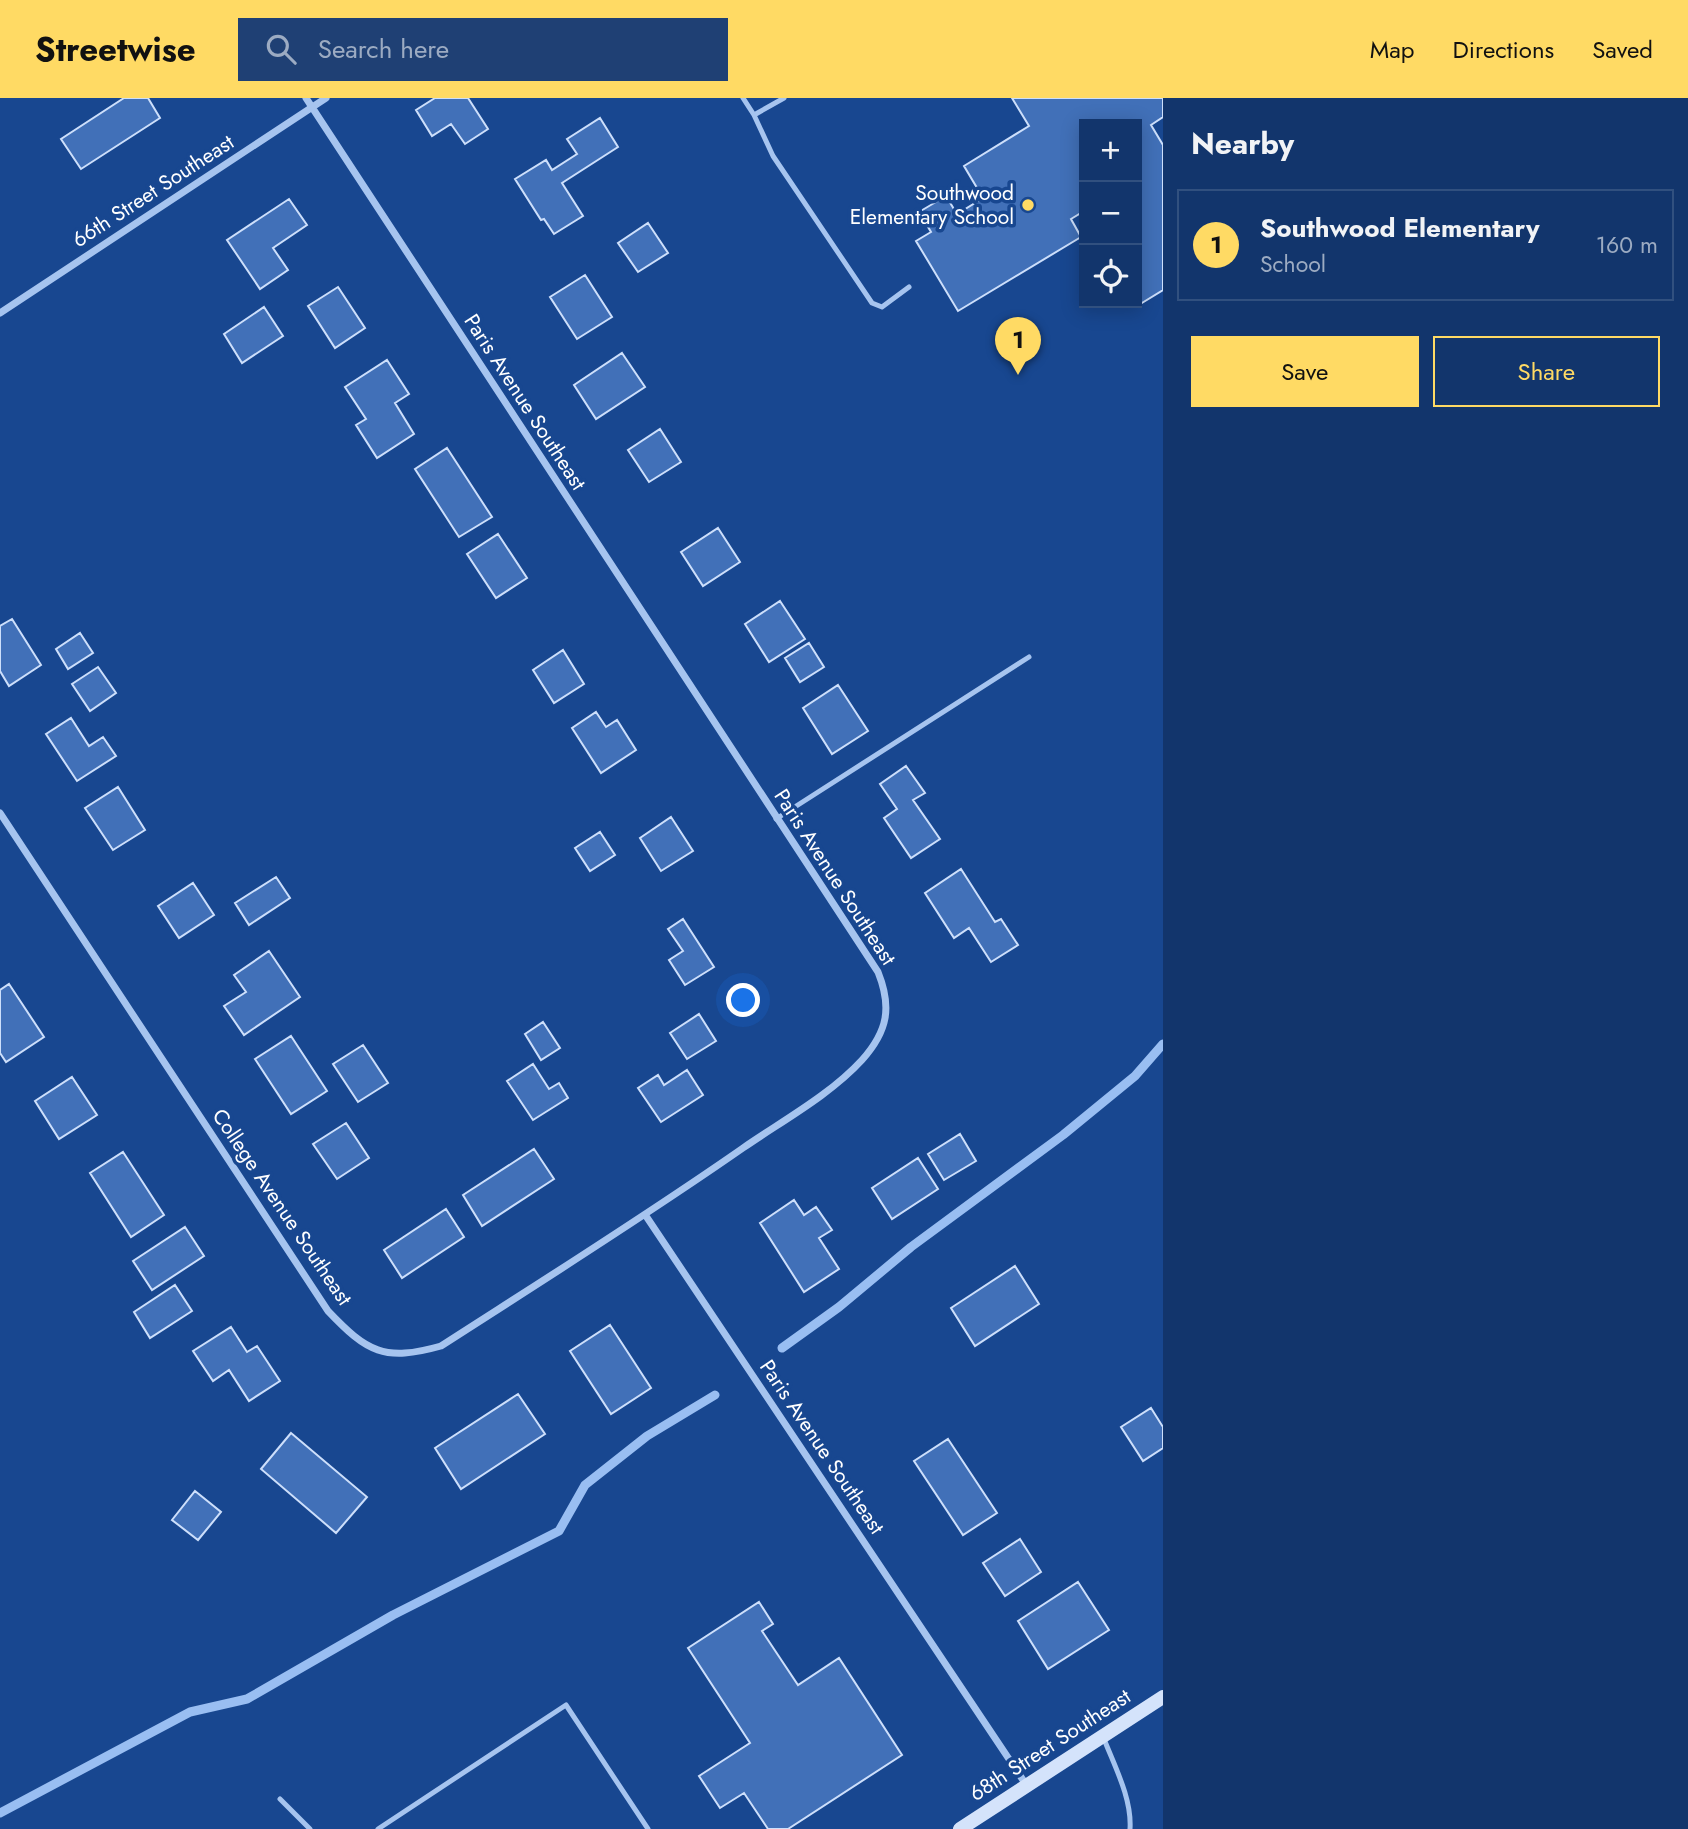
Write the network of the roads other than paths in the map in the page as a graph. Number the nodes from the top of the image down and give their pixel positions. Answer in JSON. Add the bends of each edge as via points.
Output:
{"nodes":[{"id":1,"x":306,"y":98,"type":"edge"},
{"id":2,"x":326,"y":98,"type":"edge"},
{"id":3,"x":743,"y":98,"type":"edge"},
{"id":4,"x":784,"y":98,"type":"edge"},
{"id":5,"x":312,"y":107,"type":"junction"},
{"id":6,"x":754,"y":115,"type":"junction"},
{"id":7,"x":909,"y":287,"type":"dead end"},
{"id":8,"x":0,"y":313,"type":"edge"},
{"id":9,"x":1028,"y":657,"type":"dead end"},
{"id":10,"x":0,"y":813,"type":"edge"},
{"id":11,"x":776,"y":819,"type":"junction"},
{"id":12,"x":646,"y":1216,"type":"junction"},
{"id":13,"x":1163,"y":1697,"type":"edge"},
{"id":14,"x":1103,"y":1737,"type":"junction"},
{"id":15,"x":1027,"y":1786,"type":"junction"},
{"id":16,"x":280,"y":1799,"type":"dead end"},
{"id":17,"x":310,"y":1829,"type":"edge"},
{"id":18,"x":378,"y":1829,"type":"edge"},
{"id":19,"x":648,"y":1829,"type":"edge"},
{"id":20,"x":960,"y":1829,"type":"edge"},
{"id":21,"x":1130,"y":1829,"type":"edge"}],
"edges":[{"from":1,"to":5,"type":"street","name":"Paris Avenue Southeast"},
{"from":2,"to":5,"type":"street","name":"66th Street Southeast"},
{"from":3,"to":6,"type":"lane"},
{"from":4,"to":6,"type":"lane"},
{"from":5,"to":8,"type":"street","name":"66th Street Southeast"},
{"from":5,"to":11,"type":"street","name":"Paris Avenue Southeast"},
{"from":6,"to":7,"type":"lane","via":[[773,156],[872,303],[882,307]]},
{"from":9,"to":11,"type":"lane"},
{"from":10,"to":12,"type":"street","name":"College Avenue Southeast","via":[[328,1311],[352,1336],[395,1354],[440,1346]]},
{"from":11,"to":12,"type":"street","name":"Paris Avenue Southeast","via":[[878,972],[886,992],[885,1021],[863,1059],[828,1089]]},
{"from":12,"to":15,"type":"street","name":"Paris Avenue Southeast"},
{"from":13,"to":14,"type":"main road","name":"68th Street Southeast"},
{"from":14,"to":15,"type":"main road","name":"68th Street Southeast"},
{"from":14,"to":21,"type":"lane","via":[[1131,1816]]},
{"from":15,"to":20,"type":"main road","name":"68th Street Southeast"},
{"from":16,"to":17,"type":"lane"},
{"from":18,"to":19,"type":"lane","via":[[566,1705]]}]}
